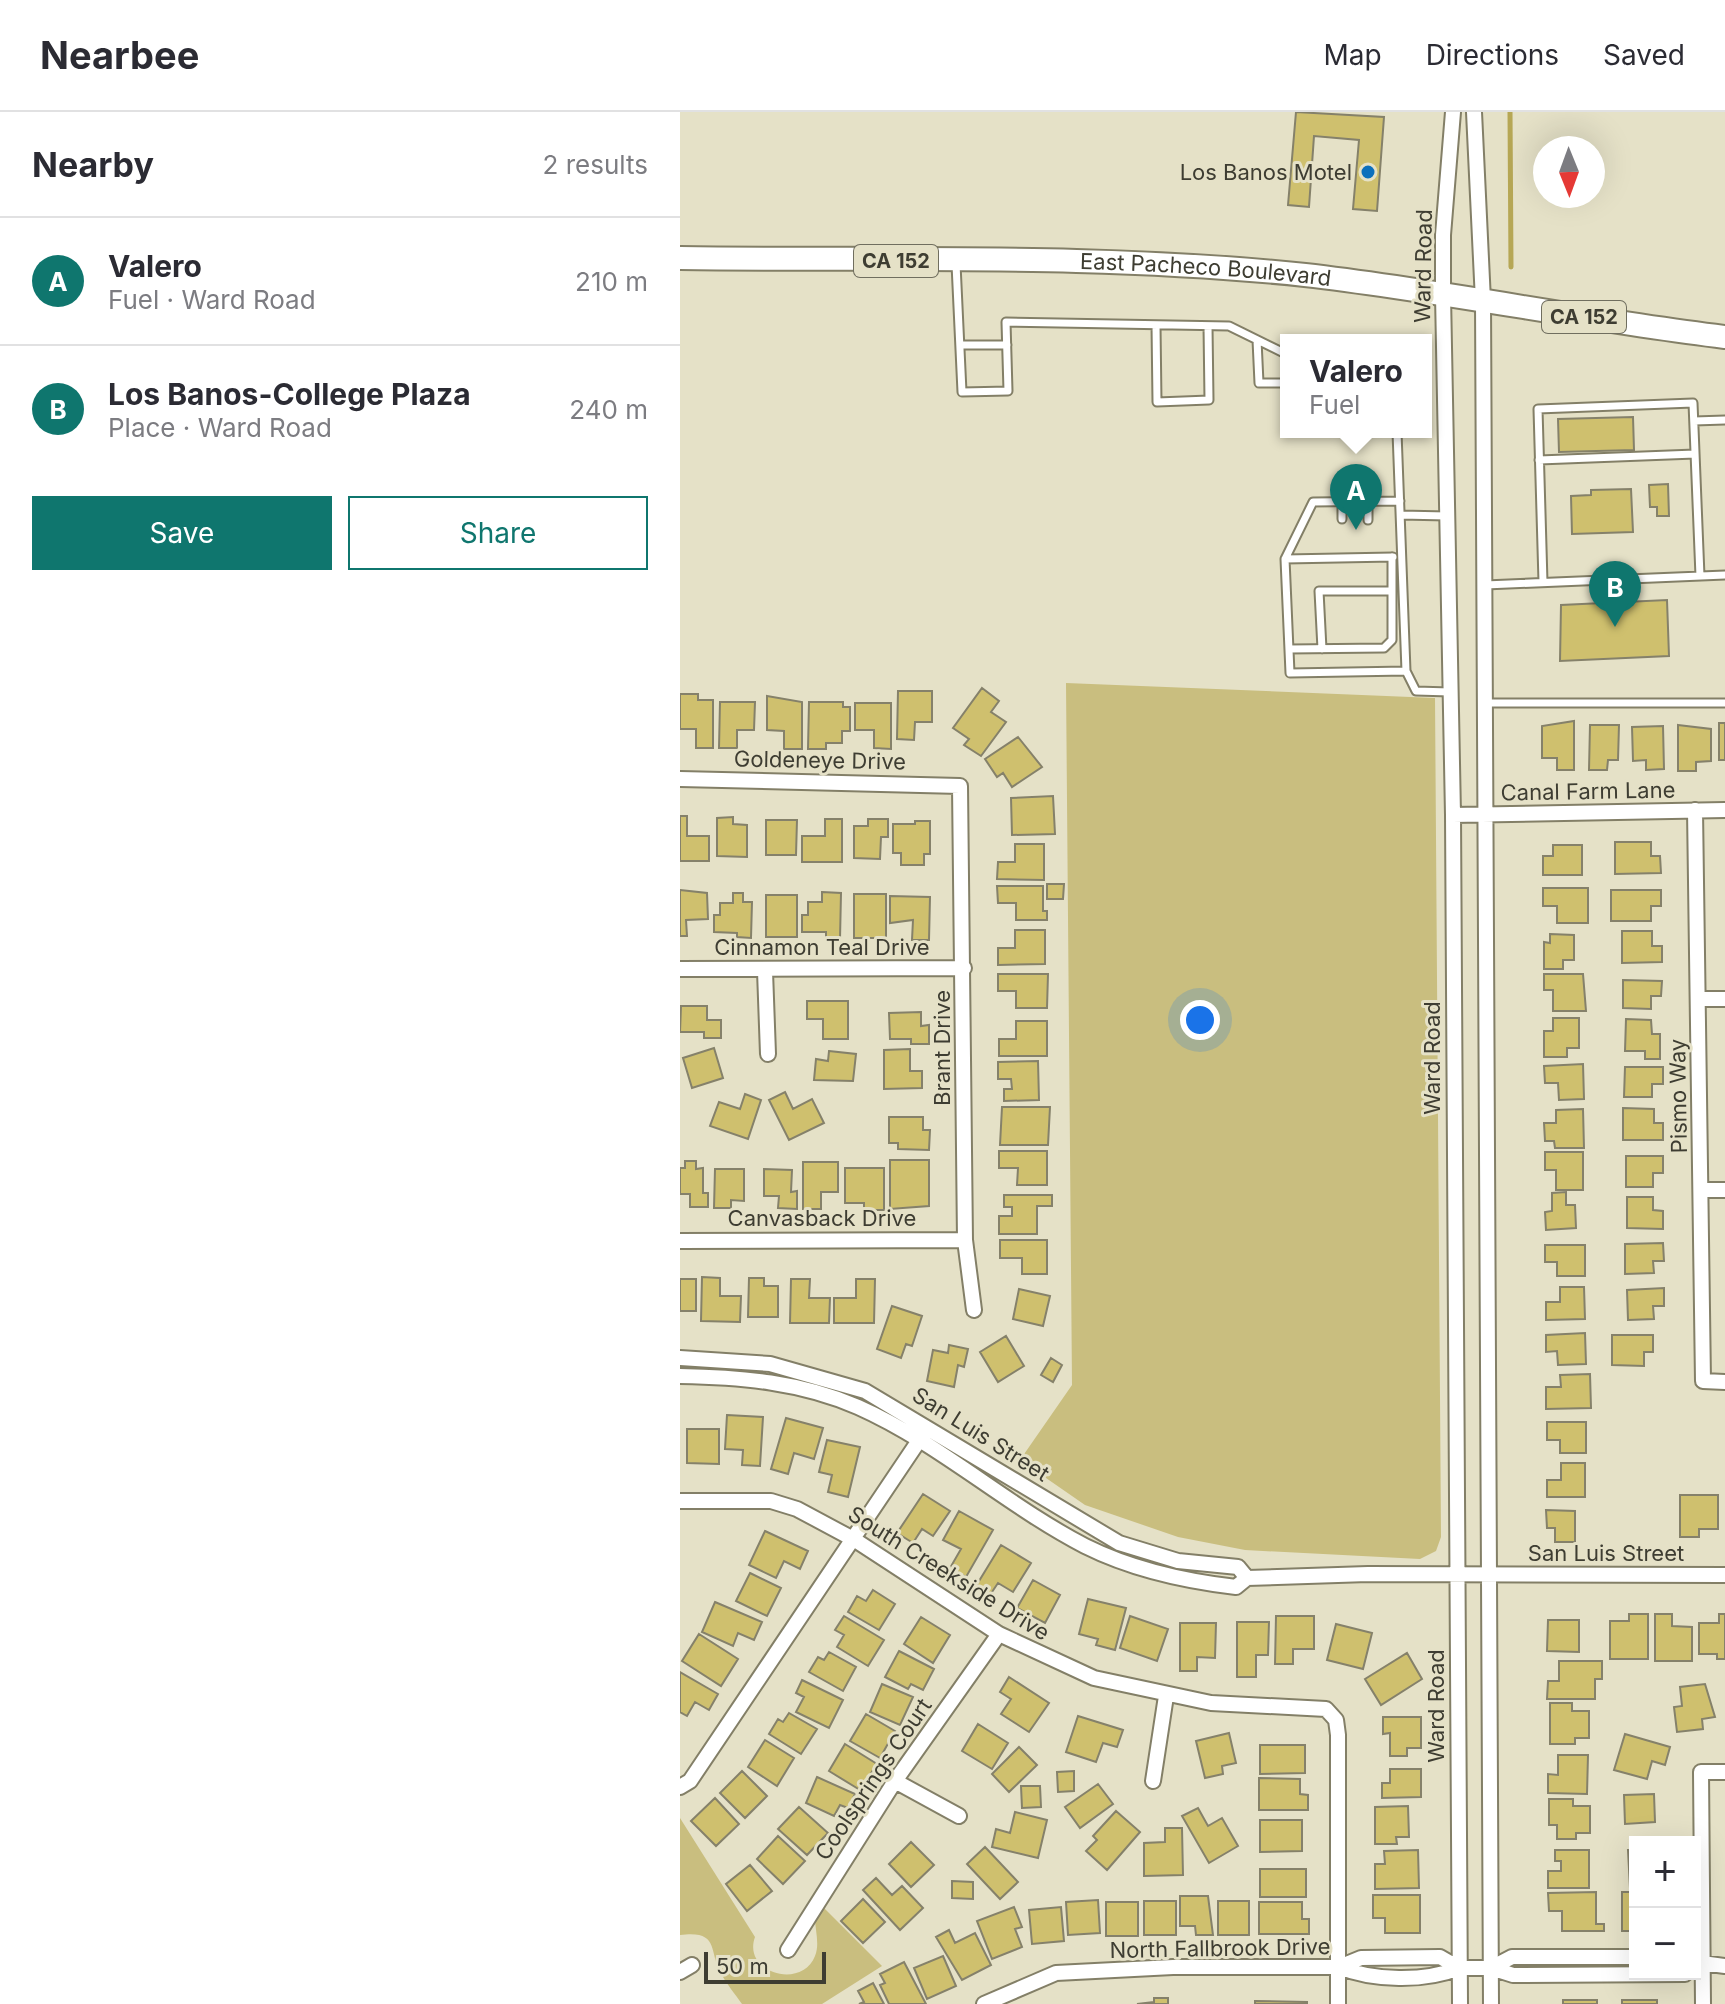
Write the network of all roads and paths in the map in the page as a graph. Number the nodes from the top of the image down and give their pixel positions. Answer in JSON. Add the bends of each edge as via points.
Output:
{"nodes":[{"id":1,"x":1453,"y":112,"type":"edge"},
{"id":2,"x":1474,"y":112,"type":"edge"},
{"id":3,"x":680,"y":258,"type":"edge"},
{"id":4,"x":956,"y":261,"type":"junction"},
{"id":5,"x":1443,"y":295,"type":"junction"},
{"id":6,"x":1483,"y":301,"type":"junction"},
{"id":7,"x":1156,"y":325,"type":"junction"},
{"id":8,"x":1208,"y":326,"type":"junction"},
{"id":9,"x":1725,"y":337,"type":"edge"},
{"id":10,"x":1257,"y":340,"type":"junction"},
{"id":11,"x":960,"y":345,"type":"junction"},
{"id":12,"x":1007,"y":345,"type":"junction"},
{"id":13,"x":1280,"y":351,"type":"edge"},
{"id":14,"x":1280,"y":383,"type":"edge"},
{"id":15,"x":1725,"y":420,"type":"edge"},
{"id":16,"x":1694,"y":421,"type":"junction"},
{"id":17,"x":1397,"y":438,"type":"edge"},
{"id":18,"x":1695,"y":454,"type":"junction"},
{"id":19,"x":1539,"y":460,"type":"junction"},
{"id":20,"x":1368,"y":501,"type":"junction"},
{"id":21,"x":1400,"y":501,"type":"junction"},
{"id":22,"x":1342,"y":502,"type":"junction"},
{"id":23,"x":1401,"y":515,"type":"junction"},
{"id":24,"x":1447,"y":516,"type":"junction"},
{"id":25,"x":1342,"y":519,"type":"dead end"},
{"id":26,"x":1368,"y":520,"type":"dead end"},
{"id":27,"x":1369,"y":547,"type":"dead end"},
{"id":28,"x":1343,"y":548,"type":"dead end"},
{"id":29,"x":1369,"y":557,"type":"junction"},
{"id":30,"x":1392,"y":557,"type":"junction"},
{"id":31,"x":1403,"y":557,"type":"junction"},
{"id":32,"x":1343,"y":558,"type":"junction"},
{"id":33,"x":1285,"y":559,"type":"junction"},
{"id":34,"x":1725,"y":575,"type":"edge"},
{"id":35,"x":1700,"y":576,"type":"junction"},
{"id":36,"x":1543,"y":582,"type":"junction"},
{"id":37,"x":1485,"y":585,"type":"junction"},
{"id":38,"x":1392,"y":591,"type":"junction"},
{"id":39,"x":1289,"y":649,"type":"junction"},
{"id":40,"x":1322,"y":649,"type":"junction"},
{"id":41,"x":1406,"y":671,"type":"junction"},
{"id":42,"x":1450,"y":692,"type":"junction"},
{"id":43,"x":1486,"y":703,"type":"junction"},
{"id":44,"x":1725,"y":703,"type":"edge"},
{"id":45,"x":680,"y":779,"type":"edge"},
{"id":46,"x":960,"y":786,"type":"joint"},
{"id":47,"x":1695,"y":810,"type":"junction"},
{"id":48,"x":1725,"y":810,"type":"edge"},
{"id":49,"x":1453,"y":815,"type":"junction"},
{"id":50,"x":1488,"y":815,"type":"junction"},
{"id":51,"x":964,"y":968,"type":"junction"},
{"id":52,"x":680,"y":969,"type":"edge"},
{"id":53,"x":765,"y":971,"type":"junction"},
{"id":54,"x":1698,"y":999,"type":"junction"},
{"id":55,"x":1725,"y":999,"type":"edge"},
{"id":56,"x":768,"y":1054,"type":"dead end"},
{"id":57,"x":1701,"y":1190,"type":"junction"},
{"id":58,"x":1725,"y":1190,"type":"edge"},
{"id":59,"x":965,"y":1240,"type":"junction"},
{"id":60,"x":680,"y":1241,"type":"edge"},
{"id":61,"x":974,"y":1310,"type":"dead end"},
{"id":62,"x":680,"y":1358,"type":"edge"},
{"id":63,"x":680,"y":1376,"type":"edge"},
{"id":64,"x":1725,"y":1382,"type":"edge"},
{"id":65,"x":928,"y":1426,"type":"junction"},
{"id":66,"x":920,"y":1441,"type":"junction"},
{"id":67,"x":680,"y":1501,"type":"edge"},
{"id":68,"x":855,"y":1540,"type":"junction"},
{"id":69,"x":1457,"y":1574,"type":"junction"},
{"id":70,"x":1488,"y":1574,"type":"junction"},
{"id":71,"x":1725,"y":1575,"type":"edge"},
{"id":72,"x":1247,"y":1578,"type":"junction"},
{"id":73,"x":999,"y":1634,"type":"junction"},
{"id":74,"x":1166,"y":1696,"type":"junction"},
{"id":75,"x":1725,"y":1772,"type":"edge"},
{"id":76,"x":895,"y":1781,"type":"junction"},
{"id":77,"x":1153,"y":1781,"type":"dead end"},
{"id":78,"x":680,"y":1787,"type":"edge"},
{"id":79,"x":959,"y":1816,"type":"dead end"},
{"id":80,"x":1699,"y":1908,"type":"edge"},
{"id":81,"x":788,"y":1950,"type":"dead end"},
{"id":82,"x":1629,"y":1957,"type":"edge"},
{"id":83,"x":1701,"y":1966,"type":"edge"},
{"id":84,"x":1725,"y":1966,"type":"edge"},
{"id":85,"x":1339,"y":1967,"type":"junction"},
{"id":86,"x":1459,"y":1968,"type":"junction"},
{"id":87,"x":1491,"y":1968,"type":"junction"},
{"id":88,"x":1629,"y":1974,"type":"edge"},
{"id":89,"x":1700,"y":1980,"type":"edge"},
{"id":90,"x":984,"y":2004,"type":"edge"},
{"id":91,"x":1338,"y":2004,"type":"edge"},
{"id":92,"x":1460,"y":2004,"type":"edge"},
{"id":93,"x":1491,"y":2004,"type":"edge"},
{"id":94,"x":1703,"y":2004,"type":"edge"}],
"edges":[{"from":1,"to":5,"type":"street","name":"Ward Road"},
{"from":2,"to":6,"type":"street"},
{"from":3,"to":4,"type":"highway","name":"East Pacheco Boulevard","number":"CA 152"},
{"from":4,"to":5,"type":"highway","name":"East Pacheco Boulevard","number":"CA 152","via":[[1233,269]]},
{"from":4,"to":11,"type":"lane"},
{"from":5,"to":6,"type":"highway","name":"East Pacheco Boulevard","number":"CA 152"},
{"from":5,"to":24,"type":"street","name":"Ward Road"},
{"from":6,"to":9,"type":"highway","name":"East Pacheco Boulevard","number":"CA 152"},
{"from":6,"to":37,"type":"street"},
{"from":7,"to":8,"type":"lane"},
{"from":7,"to":8,"type":"lane","via":[[1157,402],[1209,400]]},
{"from":7,"to":12,"type":"lane","via":[[1006,322]]},
{"from":8,"to":10,"type":"lane","via":[[1229,326]]},
{"from":10,"to":13,"type":"lane"},
{"from":10,"to":14,"type":"lane","via":[[1259,383]]},
{"from":11,"to":12,"type":"lane"},
{"from":11,"to":12,"type":"lane","via":[[962,392],[1008,391]]},
{"from":15,"to":16,"type":"lane"},
{"from":16,"to":18,"type":"lane"},
{"from":16,"to":19,"type":"lane","via":[[1693,403],[1538,409]]},
{"from":17,"to":21,"type":"lane"},
{"from":18,"to":19,"type":"lane"},
{"from":18,"to":35,"type":"lane"},
{"from":19,"to":36,"type":"lane"},
{"from":20,"to":21,"type":"lane"},
{"from":20,"to":22,"type":"lane"},
{"from":20,"to":26,"type":"lane"},
{"from":21,"to":23,"type":"lane"},
{"from":22,"to":25,"type":"lane"},
{"from":22,"to":33,"type":"lane","via":[[1313,502]]},
{"from":23,"to":24,"type":"lane"},
{"from":23,"to":31,"type":"lane"},
{"from":24,"to":42,"type":"street","name":"Ward Road"},
{"from":27,"to":29,"type":"lane"},
{"from":28,"to":32,"type":"lane"},
{"from":29,"to":30,"type":"lane"},
{"from":29,"to":32,"type":"lane"},
{"from":30,"to":31,"type":"lane"},
{"from":30,"to":38,"type":"lane"},
{"from":31,"to":41,"type":"lane"},
{"from":32,"to":33,"type":"lane"},
{"from":33,"to":39,"type":"lane"},
{"from":34,"to":35,"type":"lane"},
{"from":35,"to":36,"type":"lane"},
{"from":36,"to":37,"type":"lane"},
{"from":37,"to":43,"type":"street"},
{"from":38,"to":40,"type":"lane","via":[[1392,640],[1384,648]]},
{"from":38,"to":40,"type":"lane","via":[[1319,591]]},
{"from":39,"to":40,"type":"lane"},
{"from":39,"to":41,"type":"lane","via":[[1290,673]]},
{"from":41,"to":42,"type":"lane","via":[[1416,691]]},
{"from":42,"to":49,"type":"street","name":"Ward Road"},
{"from":43,"to":44,"type":"lane"},
{"from":43,"to":50,"type":"street"},
{"from":45,"to":46,"type":"street","name":"Goldeneye Drive"},
{"from":46,"to":51,"type":"street","name":"Brant Drive"},
{"from":47,"to":48,"type":"street","name":"Canal Farm Lane"},
{"from":47,"to":50,"type":"street","name":"Canal Farm Lane"},
{"from":47,"to":54,"type":"street","name":"Pismo Way"},
{"from":49,"to":50,"type":"street","name":"Canal Farm Lane"},
{"from":49,"to":69,"type":"street","name":"Ward Road"},
{"from":50,"to":70,"type":"street"},
{"from":51,"to":53,"type":"street","name":"Cinnamon Teal Drive"},
{"from":51,"to":59,"type":"street","name":"Brant Drive"},
{"from":52,"to":53,"type":"street","name":"Cinnamon Teal Drive"},
{"from":53,"to":56,"type":"street"},
{"from":54,"to":55,"type":"street"},
{"from":54,"to":57,"type":"street","name":"Pismo Way"},
{"from":57,"to":58,"type":"street"},
{"from":57,"to":64,"type":"street","name":"Pismo Way","via":[[1703,1381]]},
{"from":59,"to":60,"type":"street","name":"Canvasback Drive"},
{"from":59,"to":61,"type":"street","name":"Brant Drive"},
{"from":62,"to":65,"type":"street","name":"San Luis Street","via":[[724,1358],[807,1371],[865,1391]]},
{"from":63,"to":66,"type":"street","name":"San Luis Street","via":[[754,1379],[803,1389],[858,1407]]},
{"from":65,"to":66,"type":"street"},
{"from":65,"to":72,"type":"street","name":"San Luis Street","via":[[1119,1543],[1178,1561],[1238,1567]]},
{"from":66,"to":68,"type":"street"},
{"from":66,"to":72,"type":"street","name":"San Luis Street","via":[[1061,1532],[1112,1558],[1175,1579],[1236,1587]]},
{"from":67,"to":68,"type":"street","name":"South Creekside Drive","via":[[771,1501]]},
{"from":68,"to":73,"type":"street","name":"South Creekside Drive"},
{"from":68,"to":78,"type":"street","via":[[690,1781]]},
{"from":69,"to":70,"type":"street","name":"San Luis Street"},
{"from":69,"to":72,"type":"street","name":"San Luis Street"},
{"from":69,"to":86,"type":"street","name":"Ward Road"},
{"from":70,"to":71,"type":"street","name":"San Luis Street"},
{"from":70,"to":87,"type":"street"},
{"from":73,"to":74,"type":"street","name":"South Creekside Drive","via":[[1094,1678]]},
{"from":73,"to":76,"type":"street","name":"Coolsprings Court"},
{"from":74,"to":77,"type":"street"},
{"from":74,"to":85,"type":"street","name":"South Creekside Drive","via":[[1238,1705],[1311,1705],[1326,1709],[1336,1720]]},
{"from":75,"to":80,"type":"street","via":[[1701,1772]]},
{"from":76,"to":79,"type":"street"},
{"from":76,"to":81,"type":"street","name":"Coolsprings Court"},
{"from":82,"to":87,"type":"street","via":[[1512,1957]]},
{"from":83,"to":84,"type":"street"},
{"from":85,"to":86,"type":"street","name":"North Fallbrook Drive","via":[[1361,1958],[1440,1957]]},
{"from":85,"to":90,"type":"street","name":"North Fallbrook Drive","via":[[1056,1973]]},
{"from":85,"to":91,"type":"street","name":"South Creekside Drive"},
{"from":86,"to":87,"type":"street","name":"North Fallbrook Drive"},
{"from":86,"to":92,"type":"street","name":"Ward Road"},
{"from":87,"to":88,"type":"street","via":[[1513,1975]]},
{"from":87,"to":93,"type":"street"},
{"from":89,"to":94,"type":"street"}]}
